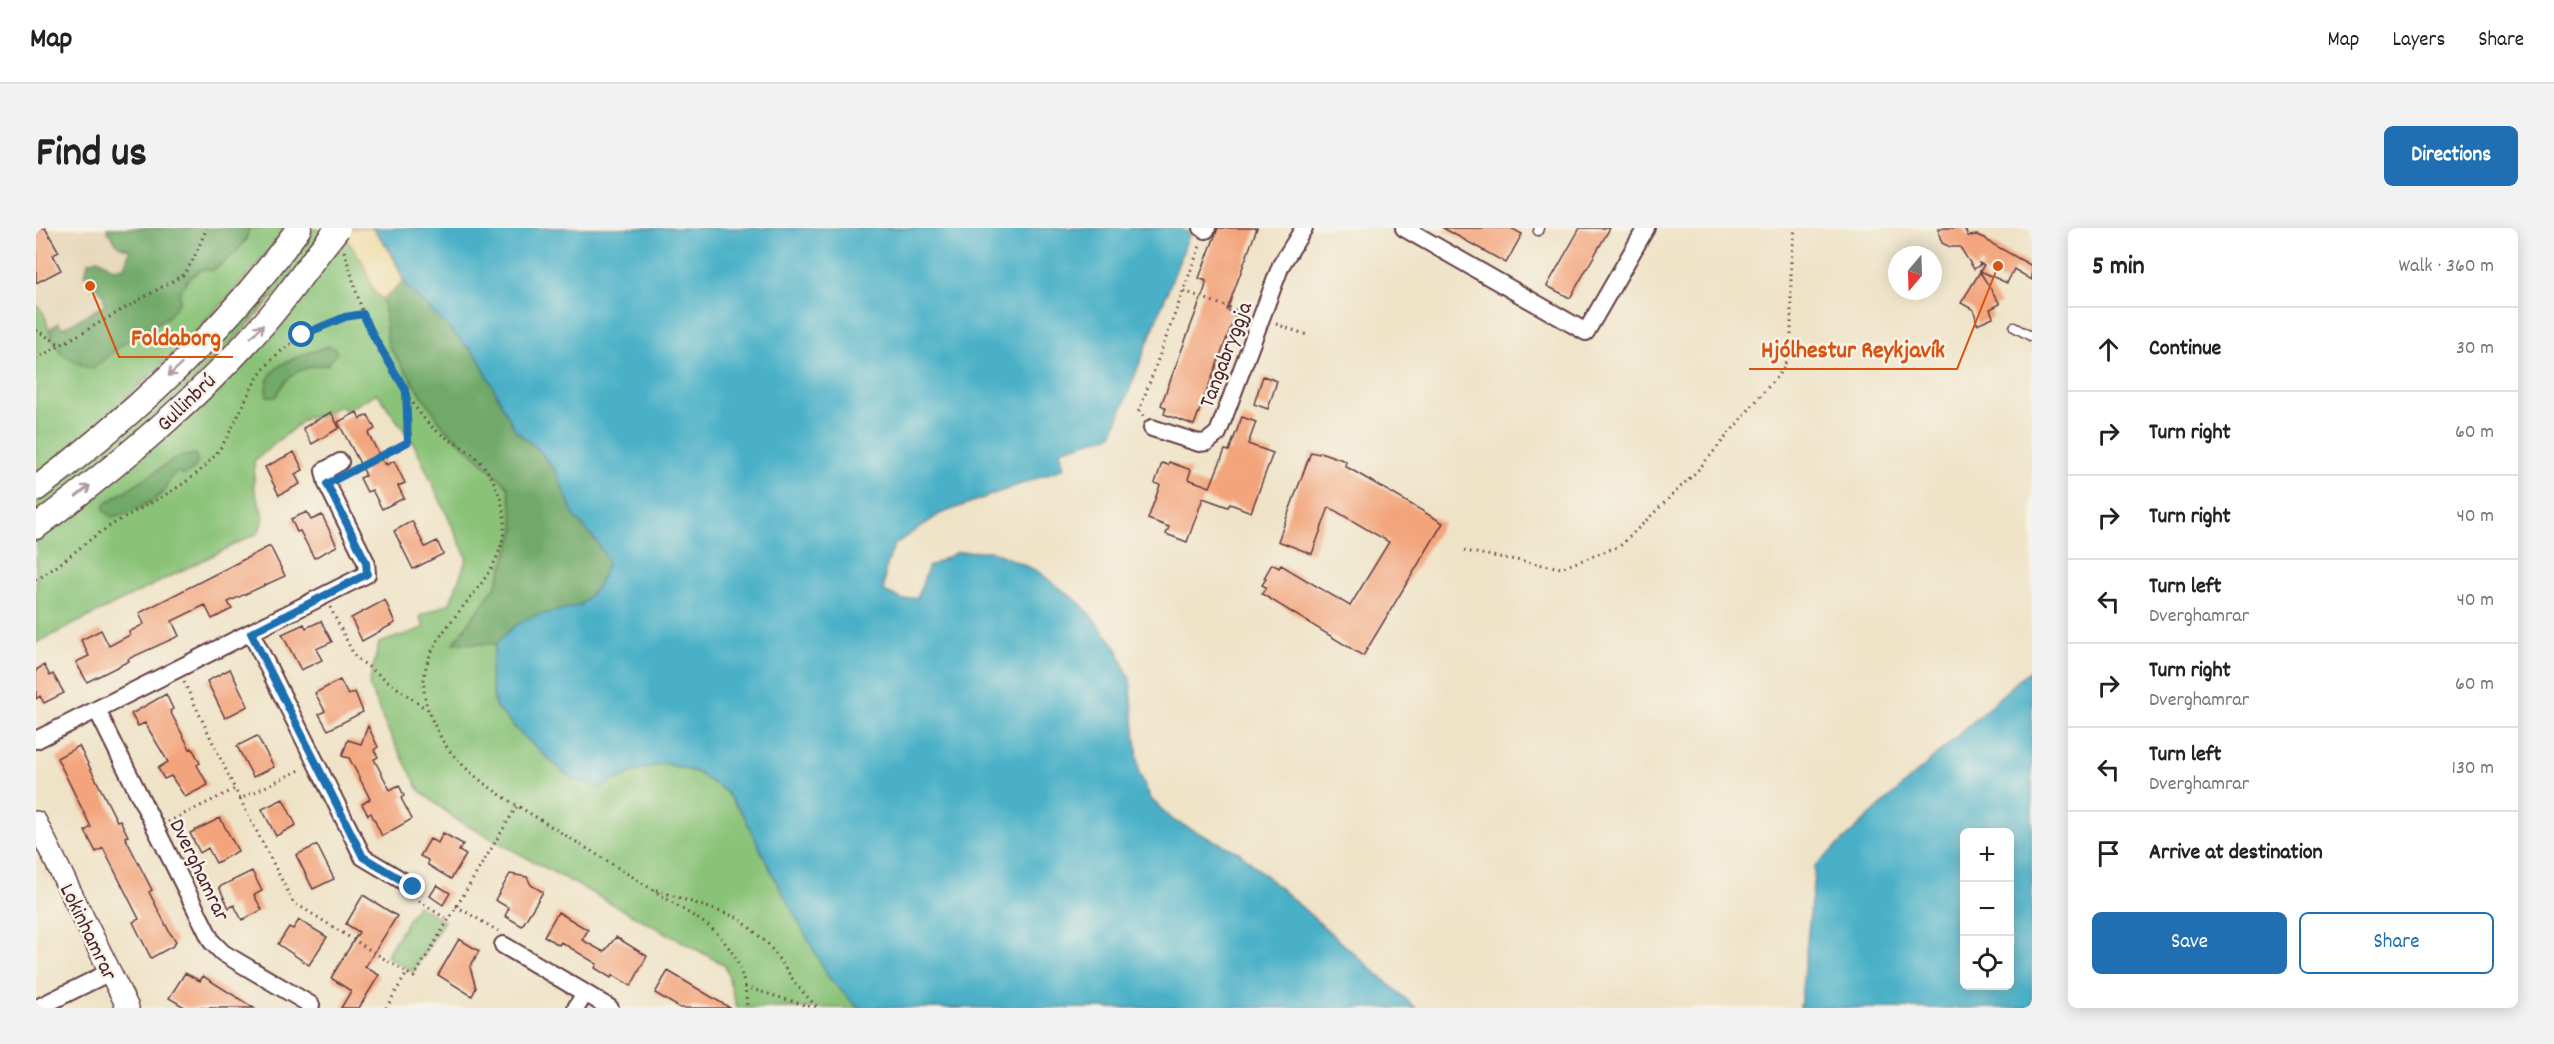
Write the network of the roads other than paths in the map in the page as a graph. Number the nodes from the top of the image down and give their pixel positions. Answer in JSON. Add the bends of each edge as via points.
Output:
{"nodes":[{"id":1,"x":1304,"y":228,"type":"edge"},
{"id":2,"x":1404,"y":228,"type":"edge"},
{"id":3,"x":1646,"y":228,"type":"edge"},
{"id":4,"x":298,"y":230,"type":"edge"},
{"id":5,"x":340,"y":239,"type":"edge"},
{"id":6,"x":2014,"y":327,"type":"dead end"},
{"id":7,"x":2032,"y":337,"type":"edge"},
{"id":8,"x":1152,"y":428,"type":"road end"},
{"id":9,"x":340,"y":462,"type":"dead end"},
{"id":10,"x":36,"y":489,"type":"edge"},
{"id":11,"x":36,"y":527,"type":"edge"},
{"id":12,"x":251,"y":633,"type":"junction"},
{"id":13,"x":97,"y":710,"type":"junction"},
{"id":14,"x":36,"y":740,"type":"edge"},
{"id":15,"x":36,"y":822,"type":"edge"},
{"id":16,"x":413,"y":887,"type":"road end"},
{"id":17,"x":502,"y":945,"type":"road end"},
{"id":18,"x":110,"y":972,"type":"junction"},
{"id":19,"x":580,"y":1001,"type":"edge"},
{"id":20,"x":311,"y":1005,"type":"dead end"},
{"id":21,"x":37,"y":1008,"type":"edge"},
{"id":22,"x":128,"y":1008,"type":"edge"},
{"id":23,"x":610,"y":1008,"type":"edge"}],
"edges":[{"from":1,"to":8,"type":"street","name":"Tangabryggja","via":[[1281,265],[1218,433],[1207,442],[1192,442]]},
{"from":2,"to":3,"type":"street","via":[[1586,332]]},
{"from":4,"to":10,"type":"main road","name":"Gullinbrú","one_way":true,"via":[[181,364],[77,458]]},
{"from":11,"to":5,"type":"main road","name":"Gullinbrú","one_way":true,"bridge":true,"via":[[147,439],[266,321],[319,252]]},
{"from":6,"to":7,"type":"lane"},
{"from":9,"to":12,"type":"street","via":[[324,471],[327,484],[367,574]]},
{"from":12,"to":13,"type":"street"},
{"from":12,"to":16,"type":"street","via":[[363,857]]},
{"from":13,"to":14,"type":"street"},
{"from":13,"to":20,"type":"street","name":"Dverghamrar","via":[[216,948]]},
{"from":15,"to":18,"type":"street","name":"Lokinhamrar"},
{"from":17,"to":19,"type":"street"},
{"from":18,"to":21,"type":"street"},
{"from":18,"to":22,"type":"street","name":"Lokinhamrar"},
{"from":19,"to":23,"type":"street"}]}
